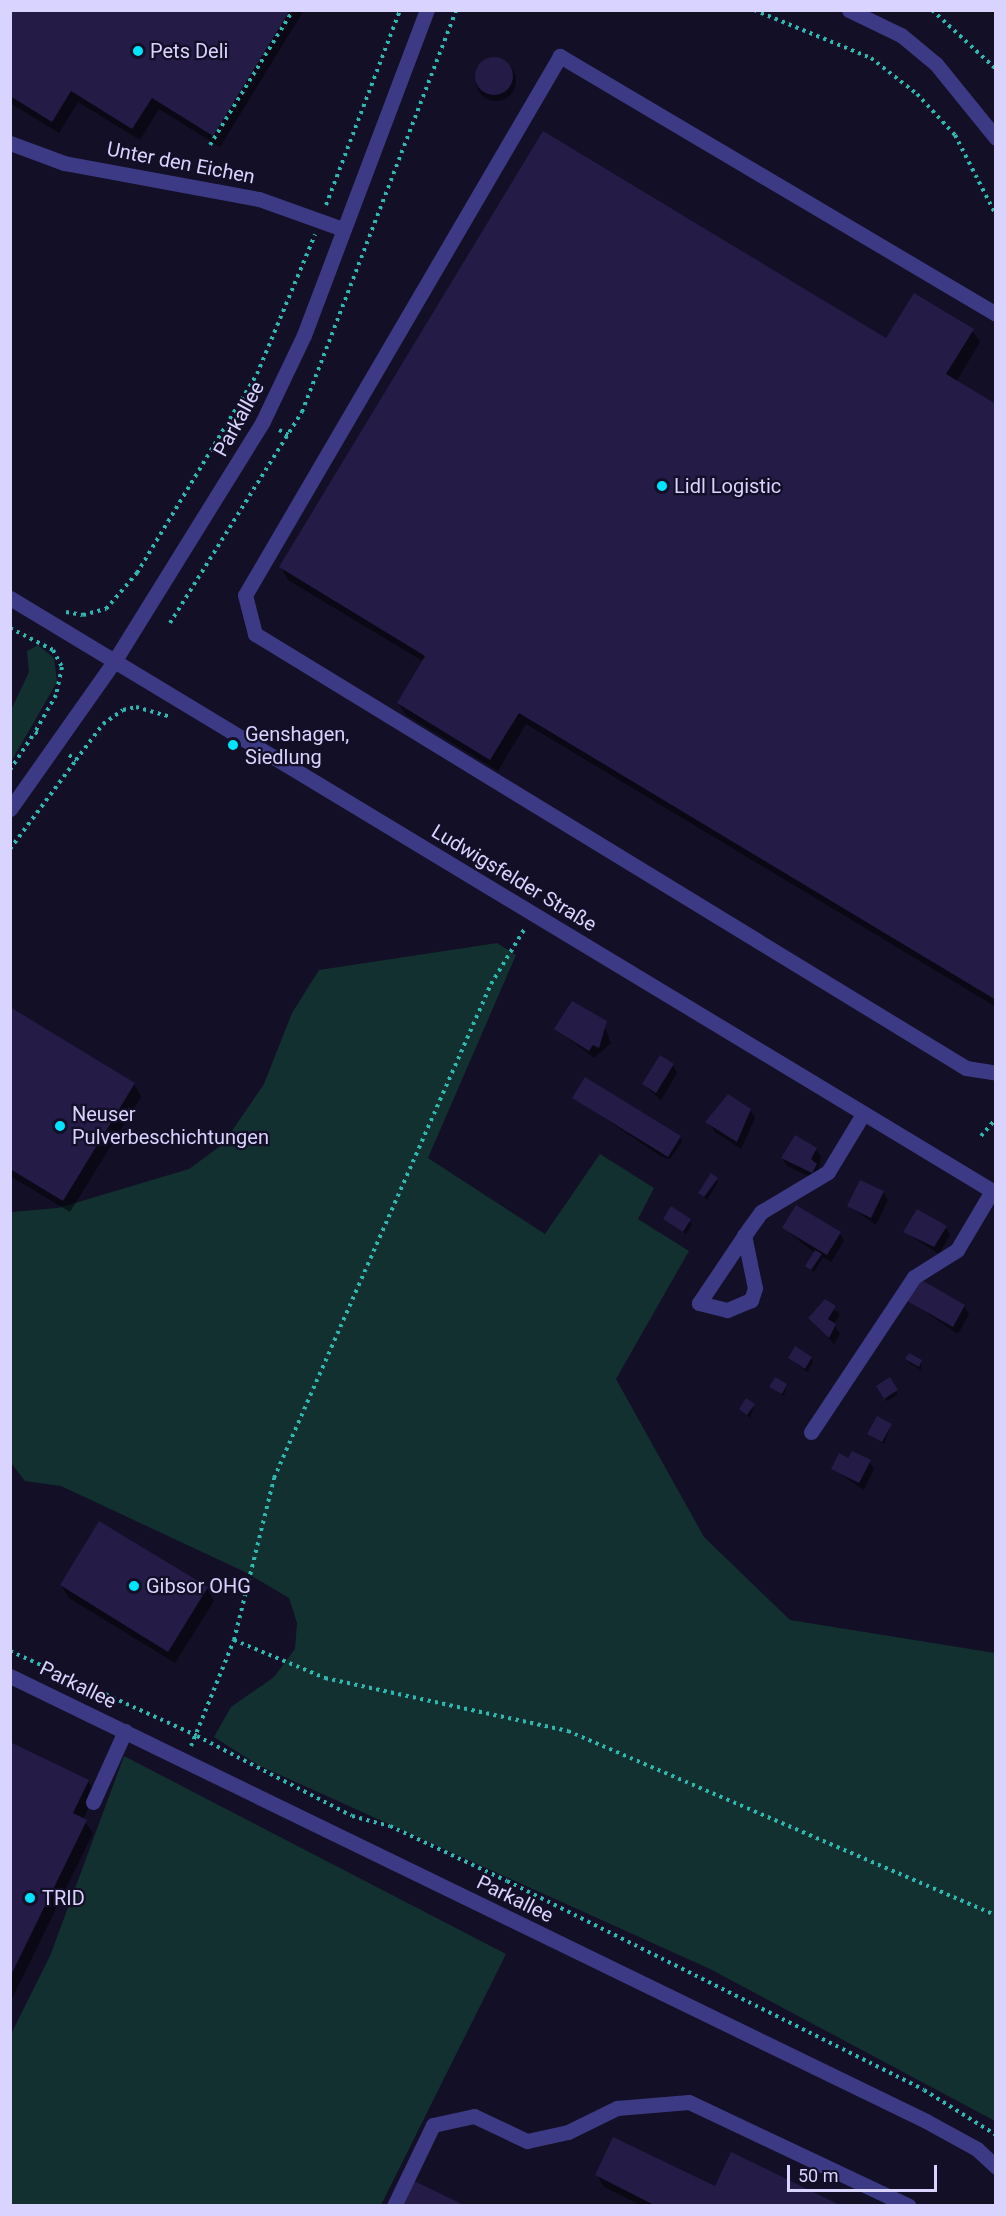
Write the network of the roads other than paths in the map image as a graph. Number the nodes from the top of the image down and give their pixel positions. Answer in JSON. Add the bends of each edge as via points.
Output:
{"nodes":[{"id":1,"x":427,"y":10,"type":"edge"},
{"id":2,"x":849,"y":10,"type":"edge"},
{"id":3,"x":996,"y":138,"type":"edge"},
{"id":4,"x":10,"y":143,"type":"edge"},
{"id":5,"x":343,"y":229,"type":"junction"},
{"id":6,"x":996,"y":314,"type":"edge"},
{"id":7,"x":10,"y":598,"type":"edge"},
{"id":8,"x":115,"y":660,"type":"junction"},
{"id":9,"x":10,"y":809,"type":"edge"},
{"id":10,"x":996,"y":1072,"type":"edge"},
{"id":11,"x":863,"y":1114,"type":"junction"},
{"id":12,"x":994,"y":1192,"type":"edge"},
{"id":13,"x":744,"y":1235,"type":"junction"},
{"id":14,"x":811,"y":1432,"type":"dead end"},
{"id":15,"x":10,"y":1676,"type":"edge"},
{"id":16,"x":124,"y":1731,"type":"junction"},
{"id":17,"x":93,"y":1803,"type":"dead end"},
{"id":18,"x":996,"y":2167,"type":"edge"},
{"id":19,"x":394,"y":2205,"type":"edge"},
{"id":20,"x":909,"y":2205,"type":"edge"}],
"edges":[{"from":1,"to":5,"type":"street","name":"Parkallee"},
{"from":2,"to":3,"type":"street","via":[[901,35],[936,64]]},
{"from":4,"to":5,"type":"street","name":"Unter den Eichen","via":[[64,163],[216,189]]},
{"from":5,"to":8,"type":"street","name":"Parkallee","via":[[304,335],[263,421]]},
{"from":6,"to":10,"type":"street","via":[[560,56],[245,595],[255,634],[966,1068]]},
{"from":7,"to":8,"type":"street","name":"Ludwigsfelder Straße"},
{"from":8,"to":9,"type":"street","name":"Parkallee"},
{"from":8,"to":11,"type":"street","name":"Ludwigsfelder Straße"},
{"from":11,"to":12,"type":"street","name":"Ludwigsfelder Straße"},
{"from":11,"to":13,"type":"street","via":[[828,1172],[777,1199]]},
{"from":12,"to":14,"type":"street","via":[[957,1250],[914,1277]]},
{"from":13,"to":13,"type":"street","via":[[725,1264],[699,1303],[727,1311],[751,1300],[755,1288]]},
{"from":15,"to":16,"type":"street","name":"Parkallee"},
{"from":16,"to":17,"type":"street"},
{"from":16,"to":18,"type":"street","name":"Parkallee","via":[[926,2121],[977,2149]]},
{"from":19,"to":20,"type":"street","via":[[433,2125],[474,2116],[527,2141],[568,2132],[617,2108],[689,2102]]}]}
